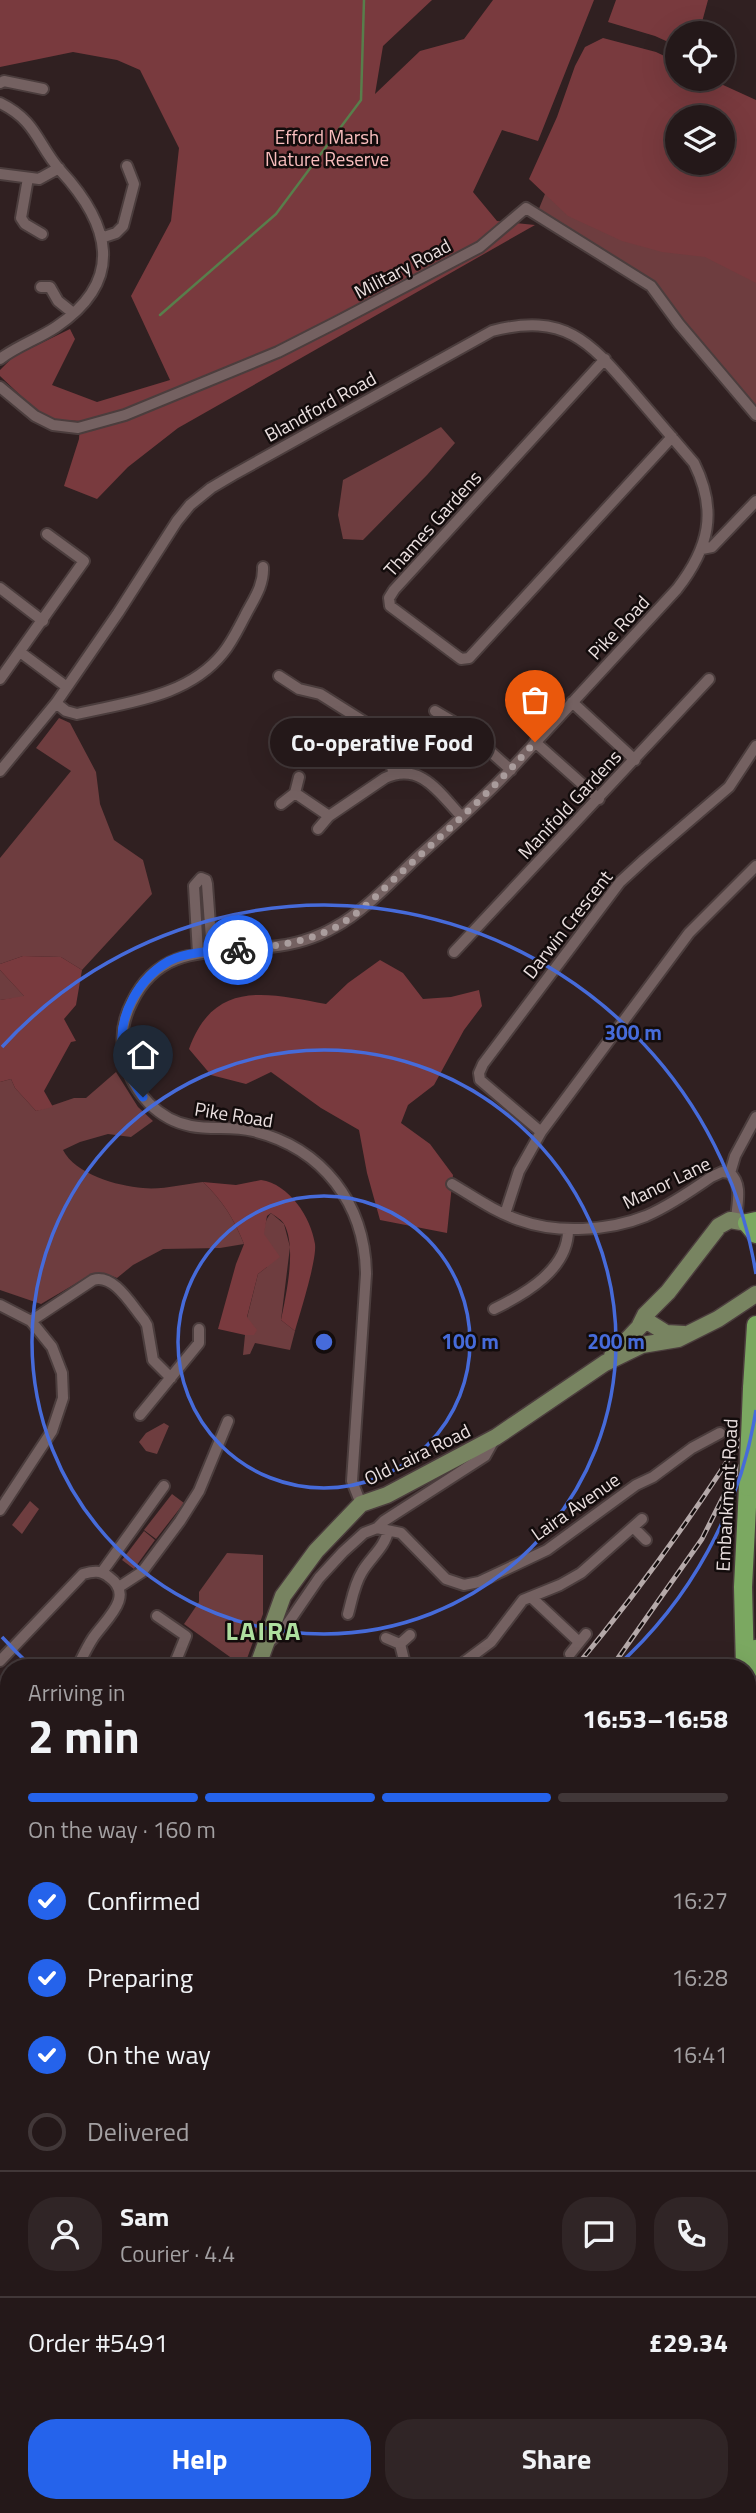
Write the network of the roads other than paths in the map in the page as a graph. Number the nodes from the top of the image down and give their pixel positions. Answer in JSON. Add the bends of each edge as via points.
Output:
{"nodes":[{"id":1,"x":0,"y":83,"type":"edge"},
{"id":2,"x":43,"y":89,"type":"dead end"},
{"id":3,"x":0,"y":103,"type":"edge"},
{"id":4,"x":127,"y":166,"type":"dead end"},
{"id":5,"x":59,"y":168,"type":"junction"},
{"id":6,"x":0,"y":174,"type":"edge"},
{"id":7,"x":28,"y":178,"type":"junction"},
{"id":8,"x":42,"y":234,"type":"dead end"},
{"id":9,"x":101,"y":238,"type":"junction"},
{"id":10,"x":41,"y":287,"type":"dead end"},
{"id":11,"x":73,"y":313,"type":"junction"},
{"id":12,"x":0,"y":359,"type":"edge"},
{"id":13,"x":605,"y":359,"type":"junction"},
{"id":14,"x":0,"y":387,"type":"edge"},
{"id":15,"x":756,"y":415,"type":"edge"},
{"id":16,"x":672,"y":438,"type":"junction"},
{"id":17,"x":756,"y":501,"type":"edge"},
{"id":18,"x":707,"y":503,"type":"joint"},
{"id":19,"x":47,"y":534,"type":"dead end"},
{"id":20,"x":702,"y":549,"type":"junction"},
{"id":21,"x":263,"y":567,"type":"dead end"},
{"id":22,"x":0,"y":588,"type":"edge"},
{"id":23,"x":43,"y":621,"type":"junction"},
{"id":24,"x":20,"y":652,"type":"junction"},
{"id":25,"x":279,"y":676,"type":"dead end"},
{"id":26,"x":709,"y":679,"type":"dead end"},
{"id":27,"x":0,"y":680,"type":"edge"},
{"id":28,"x":67,"y":687,"type":"junction"},
{"id":29,"x":572,"y":702,"type":"junction"},
{"id":30,"x":56,"y":703,"type":"junction"},
{"id":31,"x":435,"y":711,"type":"dead end"},
{"id":32,"x":535,"y":742,"type":"junction"},
{"id":33,"x":756,"y":746,"type":"edge"},
{"id":34,"x":635,"y":760,"type":"junction"},
{"id":35,"x":511,"y":770,"type":"junction"},
{"id":36,"x":0,"y":771,"type":"edge"},
{"id":37,"x":394,"y":774,"type":"junction"},
{"id":38,"x":299,"y":777,"type":"dead end"},
{"id":39,"x":295,"y":793,"type":"junction"},
{"id":40,"x":599,"y":799,"type":"junction"},
{"id":41,"x":281,"y":804,"type":"dead end"},
{"id":42,"x":329,"y":816,"type":"junction"},
{"id":43,"x":462,"y":817,"type":"junction"},
{"id":44,"x":318,"y":829,"type":"dead end"},
{"id":45,"x":756,"y":866,"type":"edge"},
{"id":46,"x":212,"y":952,"type":"junction"},
{"id":47,"x":454,"y":952,"type":"dead end"},
{"id":48,"x":198,"y":953,"type":"junction"},
{"id":49,"x":756,"y":1117,"type":"edge"},
{"id":50,"x":541,"y":1132,"type":"junction"},
{"id":51,"x":730,"y":1172,"type":"junction"},
{"id":52,"x":452,"y":1184,"type":"dead end"},
{"id":53,"x":505,"y":1214,"type":"junction"},
{"id":54,"x":749,"y":1225,"type":"edge"},
{"id":55,"x":568,"y":1229,"type":"junction"},
{"id":56,"x":756,"y":1294,"type":"edge"},
{"id":57,"x":0,"y":1305,"type":"edge"},
{"id":58,"x":494,"y":1309,"type":"dead end"},
{"id":59,"x":30,"y":1321,"type":"junction"},
{"id":60,"x":756,"y":1325,"type":"edge"},
{"id":61,"x":199,"y":1329,"type":"dead end"},
{"id":62,"x":647,"y":1333,"type":"junction"},
{"id":63,"x":171,"y":1378,"type":"junction"},
{"id":64,"x":140,"y":1415,"type":"dead end"},
{"id":65,"x":228,"y":1421,"type":"dead end"},
{"id":66,"x":720,"y":1433,"type":"dead end"},
{"id":67,"x":496,"y":1437,"type":"junction"},
{"id":68,"x":164,"y":1486,"type":"dead end"},
{"id":69,"x":361,"y":1504,"type":"junction"},
{"id":70,"x":0,"y":1510,"type":"edge"},
{"id":71,"x":383,"y":1529,"type":"junction"},
{"id":72,"x":646,"y":1540,"type":"dead end"},
{"id":73,"x":756,"y":1571,"type":"edge"},
{"id":74,"x":102,"y":1572,"type":"junction"},
{"id":75,"x":119,"y":1587,"type":"junction"},
{"id":76,"x":531,"y":1597,"type":"junction"},
{"id":77,"x":348,"y":1614,"type":"dead end"},
{"id":78,"x":158,"y":1616,"type":"dead end"},
{"id":79,"x":410,"y":1635,"type":"dead end"},
{"id":80,"x":386,"y":1638,"type":"dead end"},
{"id":81,"x":400,"y":1644,"type":"junction"},
{"id":82,"x":265,"y":1646,"type":"junction"},
{"id":83,"x":570,"y":1654,"type":"dead end"},
{"id":84,"x":2,"y":1659,"type":"edge"},
{"id":85,"x":82,"y":1659,"type":"edge"},
{"id":86,"x":177,"y":1659,"type":"edge"},
{"id":87,"x":260,"y":1659,"type":"edge"},
{"id":88,"x":404,"y":1659,"type":"edge"},
{"id":89,"x":468,"y":1659,"type":"edge"},
{"id":90,"x":745,"y":1659,"type":"edge"},
{"id":91,"x":756,"y":1684,"type":"edge"}],
"edges":[{"from":1,"to":2,"type":"street"},
{"from":3,"to":5,"type":"street","via":[[32,128]]},
{"from":4,"to":9,"type":"street","via":[[135,184],[123,226]]},
{"from":5,"to":7,"type":"street","via":[[42,178]]},
{"from":5,"to":9,"type":"street","via":[[85,201]]},
{"from":6,"to":7,"type":"street"},
{"from":7,"to":8,"type":"street","via":[[21,218]]},
{"from":9,"to":11,"type":"street","via":[[104,265],[89,296]]},
{"from":10,"to":11,"type":"street","via":[[50,287]]},
{"from":11,"to":12,"type":"street"},
{"from":13,"to":16,"type":"street","name":"Blandford Road"},
{"from":13,"to":16,"type":"street","name":"Thames Gardens","via":[[394,590],[390,606],[461,659],[468,658]]},
{"from":13,"to":28,"type":"street","name":"Blandford Road","via":[[591,345],[560,329],[525,325],[492,331],[211,488],[177,522]]},
{"from":14,"to":15,"type":"street","name":"Military Road","via":[[28,411],[54,425],[78,428],[125,415],[337,323],[480,247],[526,208],[652,286]]},
{"from":16,"to":18,"type":"street","name":"Blandford Road","via":[[694,463]]},
{"from":17,"to":20,"type":"street","name":"Pike Road","via":[[723,538]]},
{"from":18,"to":20,"type":"street","name":"Pike Road"},
{"from":19,"to":23,"type":"street","via":[[84,561]]},
{"from":20,"to":29,"type":"street","name":"Pike Road","via":[[677,589]]},
{"from":21,"to":30,"type":"street","via":[[264,581],[232,640],[192,680],[171,692],[77,714]]},
{"from":22,"to":23,"type":"street"},
{"from":23,"to":24,"type":"street"},
{"from":24,"to":27,"type":"street"},
{"from":24,"to":28,"type":"street"},
{"from":25,"to":37,"type":"street","via":[[299,689],[320,694],[374,728],[383,737]]},
{"from":26,"to":34,"type":"street","name":"Manifold Gardens"},
{"from":28,"to":30,"type":"street","name":"Blandford Road"},
{"from":29,"to":32,"type":"street","name":"Pike Road"},
{"from":29,"to":34,"type":"street"},
{"from":30,"to":36,"type":"street","name":"Blandford Road"},
{"from":31,"to":35,"type":"street","via":[[464,728]]},
{"from":32,"to":35,"type":"street","name":"Pike Road"},
{"from":32,"to":40,"type":"street"},
{"from":33,"to":50,"type":"street","name":"Darwin Crescent","via":[[729,787],[620,882],[483,1064],[480,1080]]},
{"from":34,"to":40,"type":"street","name":"Manifold Gardens"},
{"from":35,"to":43,"type":"street","name":"Pike Road"},
{"from":37,"to":42,"type":"street"},
{"from":37,"to":43,"type":"street","via":[[424,778]]},
{"from":38,"to":39,"type":"street"},
{"from":39,"to":41,"type":"street"},
{"from":39,"to":42,"type":"street"},
{"from":40,"to":47,"type":"street","name":"Manifold Gardens"},
{"from":42,"to":44,"type":"street"},
{"from":43,"to":46,"type":"street","name":"Pike Road","via":[[337,927],[286,944]]},
{"from":45,"to":50,"type":"street","via":[[689,933]]},
{"from":46,"to":48,"type":"street","name":"Pike Road"},
{"from":46,"to":48,"type":"street","via":[[207,884],[201,878],[194,886]]},
{"from":48,"to":69,"type":"street","name":"Pike Road","via":[[170,961],[136,993],[123,1032],[127,1066],[143,1097],[170,1119],[190,1126],[251,1130],[301,1150],[333,1179],[355,1215],[366,1263],[352,1481]]},
{"from":49,"to":51,"type":"street"},
{"from":50,"to":53,"type":"street","via":[[519,1171]]},
{"from":51,"to":54,"type":"street","name":"Manor Lane","via":[[739,1186]]},
{"from":51,"to":55,"type":"street","name":"Manor Lane","via":[[711,1177],[646,1216],[621,1224]]},
{"from":52,"to":53,"type":"street","name":"Manor Lane"},
{"from":53,"to":55,"type":"street","name":"Manor Lane","via":[[540,1226]]},
{"from":54,"to":62,"type":"main road","name":"Old Laira Road","via":[[726,1221],[716,1229],[645,1315]]},
{"from":55,"to":58,"type":"street","via":[[563,1251],[545,1277]]},
{"from":56,"to":62,"type":"main road","name":"Old Laira Road","via":[[667,1342]]},
{"from":57,"to":59,"type":"street"},
{"from":59,"to":63,"type":"street","via":[[93,1280],[110,1281],[144,1320],[153,1360]]},
{"from":59,"to":70,"type":"street","via":[[59,1361],[64,1398],[52,1432]]},
{"from":60,"to":90,"type":"main road","name":"Embankment Road","bridge":true,"via":[[743,1587]]},
{"from":61,"to":63,"type":"street","via":[[199,1343]]},
{"from":62,"to":67,"type":"main road","name":"Old Laira Road"},
{"from":63,"to":64,"type":"street"},
{"from":65,"to":75,"type":"street","via":[[199,1491],[180,1521],[142,1572]]},
{"from":66,"to":71,"type":"street","name":"Laira Avenue","via":[[636,1485],[547,1550],[479,1582],[464,1585],[446,1579],[401,1533]]},
{"from":67,"to":69,"type":"main road","name":"Old Laira Road"},
{"from":67,"to":71,"type":"street","name":"Old Laira Road","via":[[485,1456],[384,1521]]},
{"from":68,"to":74,"type":"street"},
{"from":69,"to":82,"type":"main road","name":"Old Laira Road","via":[[291,1585]]},
{"from":71,"to":77,"type":"street","via":[[386,1541],[356,1581]]},
{"from":71,"to":82,"type":"street","name":"Old Laira Road","via":[[364,1533],[343,1552],[284,1629]]},
{"from":72,"to":76,"type":"street","via":[[638,1524],[581,1573]]},
{"from":73,"to":91,"type":"main road","name":"Embankment Road"},
{"from":74,"to":75,"type":"street"},
{"from":74,"to":84,"type":"street","via":[[83,1574]]},
{"from":75,"to":85,"type":"street","via":[[119,1604]]},
{"from":76,"to":83,"type":"street","via":[[583,1638]]},
{"from":76,"to":89,"type":"street","via":[[523,1600],[491,1642]]},
{"from":78,"to":86,"type":"street","via":[[186,1636]]},
{"from":79,"to":81,"type":"street"},
{"from":80,"to":81,"type":"street"},
{"from":81,"to":88,"type":"street"},
{"from":82,"to":87,"type":"main road","name":"Old Laira Road"}]}
